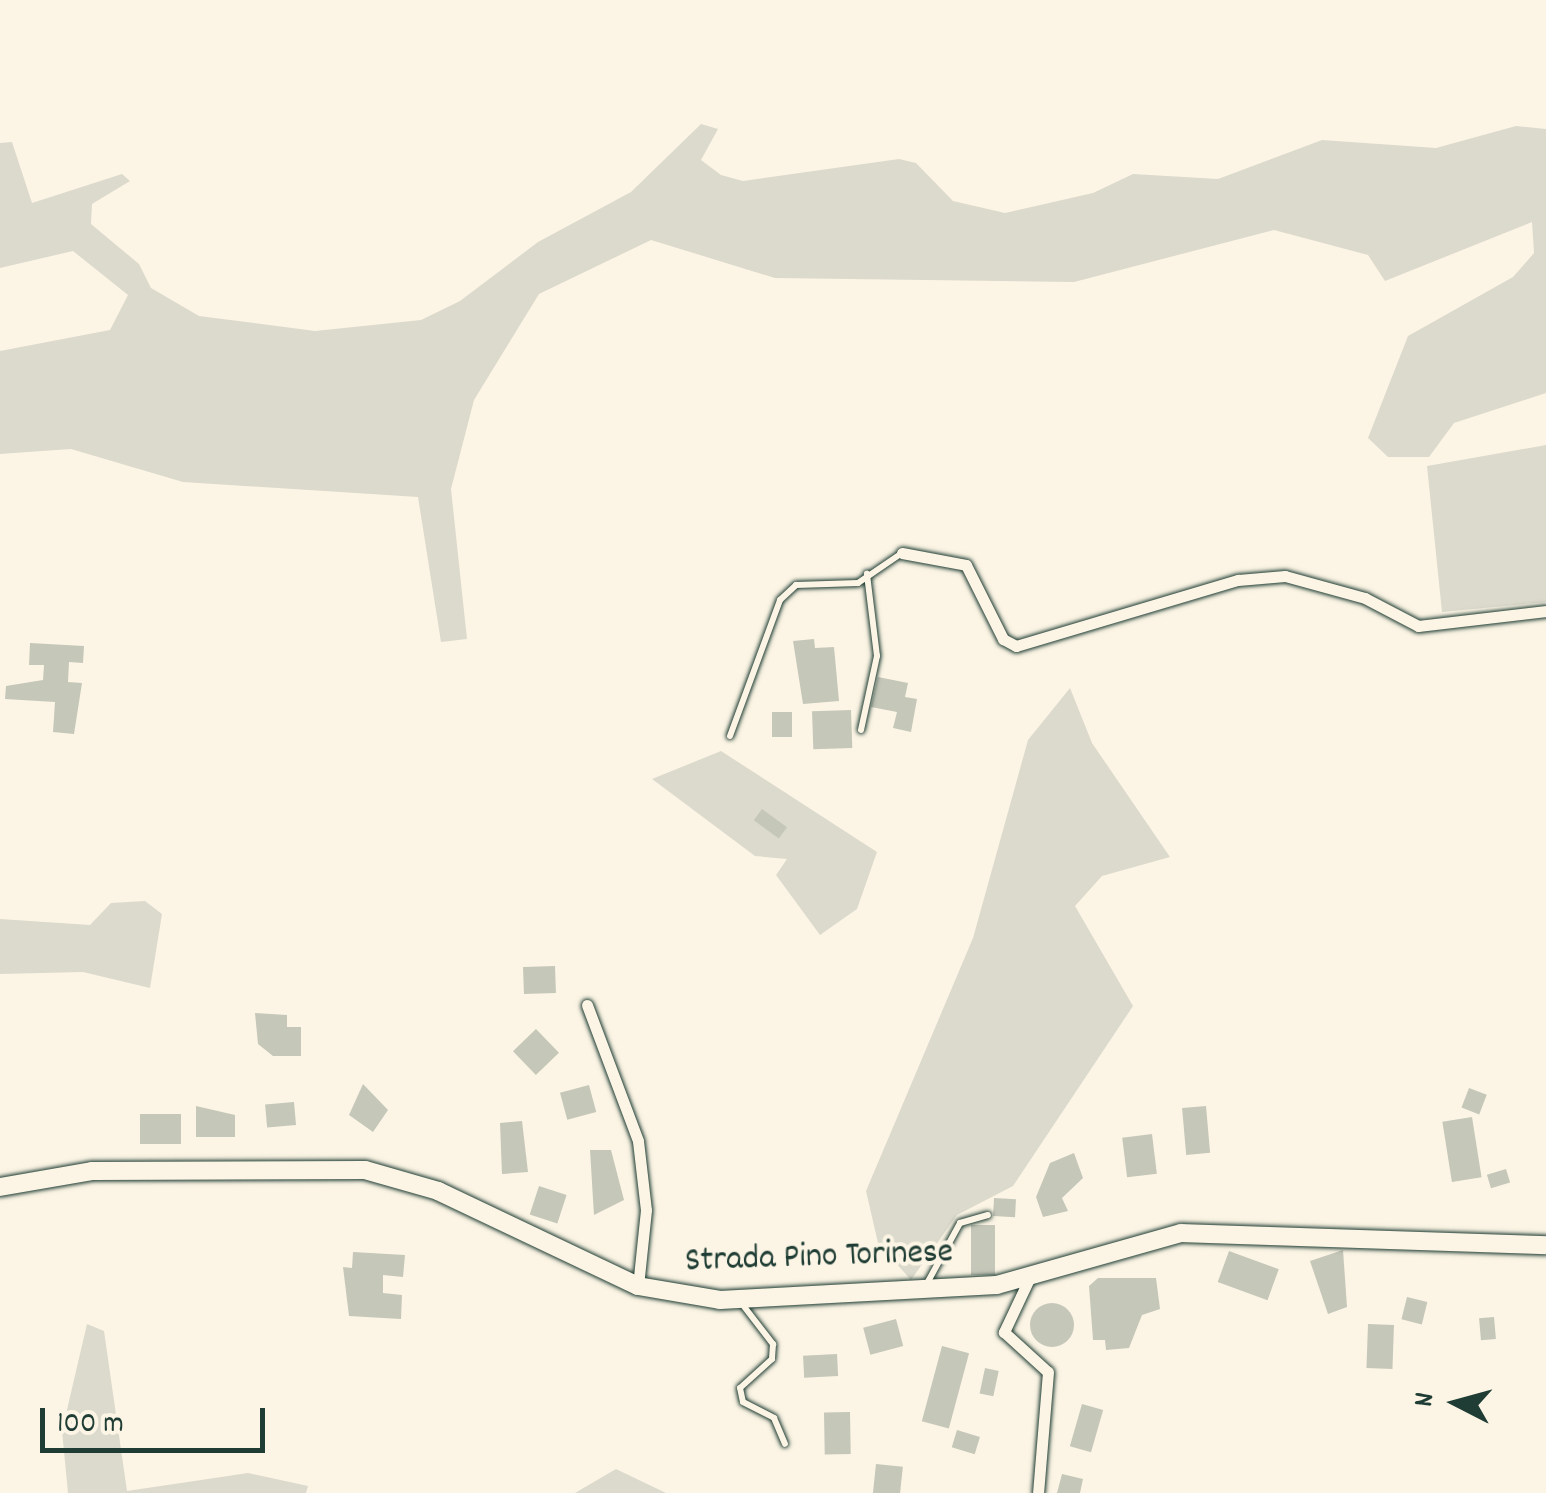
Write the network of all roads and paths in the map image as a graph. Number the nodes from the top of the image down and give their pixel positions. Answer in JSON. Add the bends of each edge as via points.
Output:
{"nodes":[{"id":1,"x":902,"y":552,"type":"joint"},
{"id":2,"x":868,"y":574,"type":"junction"},
{"id":3,"x":1546,"y":611,"type":"edge"},
{"id":4,"x":861,"y":730,"type":"dead end"},
{"id":5,"x":730,"y":736,"type":"dead end"},
{"id":6,"x":588,"y":1004,"type":"dead end"},
{"id":7,"x":0,"y":1187,"type":"edge"},
{"id":8,"x":988,"y":1215,"type":"dead end"},
{"id":9,"x":1542,"y":1245,"type":"edge"},
{"id":10,"x":1029,"y":1280,"type":"junction"},
{"id":11,"x":638,"y":1286,"type":"junction"},
{"id":12,"x":924,"y":1288,"type":"junction"},
{"id":13,"x":739,"y":1299,"type":"junction"},
{"id":14,"x":785,"y":1444,"type":"dead end"},
{"id":15,"x":1038,"y":1493,"type":"edge"}],
"edges":[{"from":1,"to":2,"type":"lane"},
{"from":1,"to":3,"type":"street","via":[[966,565],[1003,639],[1016,646],[1270,577],[1365,598],[1418,626]]},
{"from":2,"to":4,"type":"lane","via":[[877,656]]},
{"from":2,"to":5,"type":"lane","via":[[858,582],[796,585],[780,600]]},
{"from":6,"to":11,"type":"street","via":[[638,1141],[646,1210]]},
{"from":7,"to":11,"type":"street","name":"Strada Pino Torinese","via":[[92,1171],[365,1170],[438,1191]]},
{"from":8,"to":12,"type":"lane","via":[[960,1224]]},
{"from":9,"to":10,"type":"street","name":"Strada Pino Torinese","via":[[1181,1234],[1124,1242]]},
{"from":10,"to":12,"type":"street","name":"Strada Pino Torinese"},
{"from":10,"to":15,"type":"street","via":[[1004,1332],[1048,1372]]},
{"from":11,"to":13,"type":"street","name":"Strada Pino Torinese"},
{"from":12,"to":13,"type":"street","name":"Strada Pino Torinese"},
{"from":13,"to":14,"type":"lane","via":[[773,1344],[772,1359],[740,1388],[744,1402],[774,1418]]}]}
